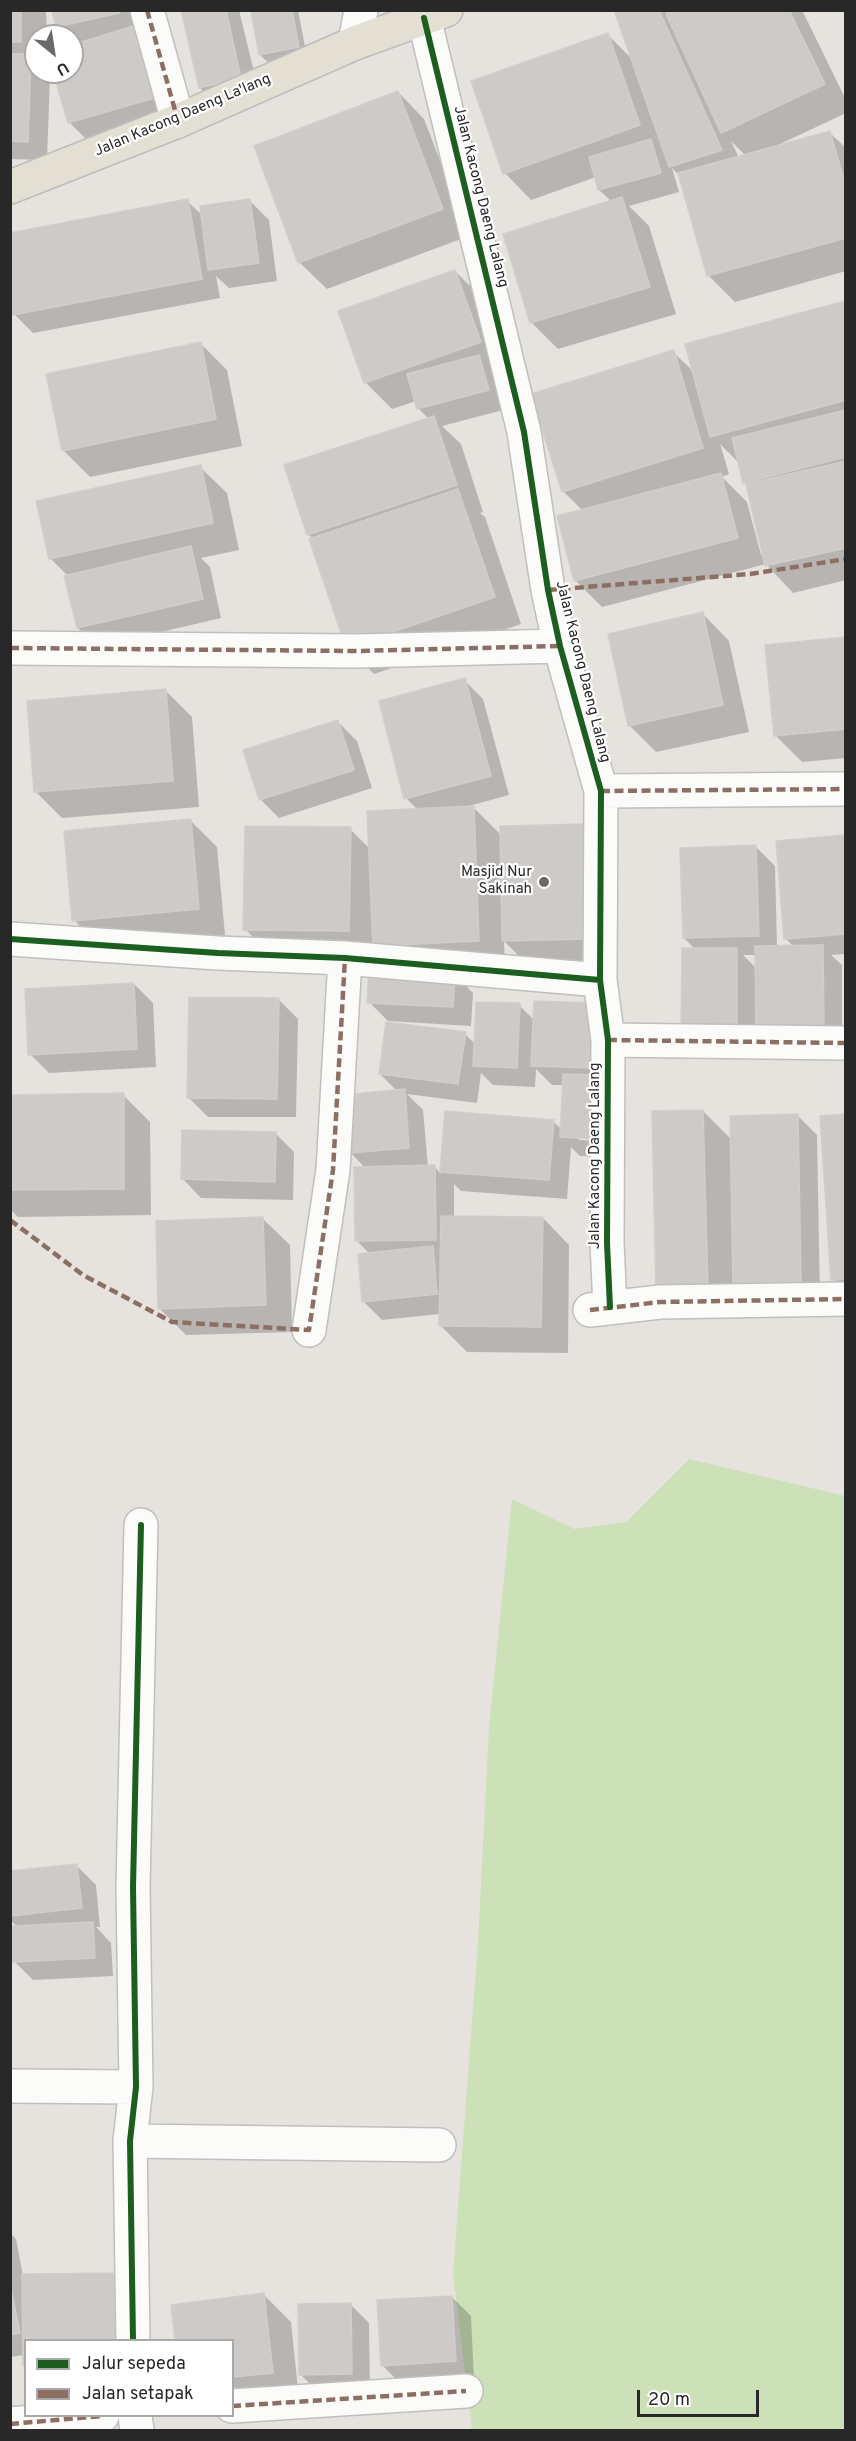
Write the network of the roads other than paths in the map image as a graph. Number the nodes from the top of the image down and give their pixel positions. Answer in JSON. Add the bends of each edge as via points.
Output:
{"nodes":[{"id":1,"x":147,"y":10,"type":"edge"},
{"id":2,"x":361,"y":10,"type":"edge"},
{"id":3,"x":435,"y":14,"type":"edge"},
{"id":4,"x":355,"y":43,"type":"junction"},
{"id":5,"x":178,"y":121,"type":"junction"},
{"id":6,"x":10,"y":187,"type":"edge"},
{"id":7,"x":561,"y":645,"type":"junction"},
{"id":8,"x":10,"y":648,"type":"edge"},
{"id":9,"x":846,"y":789,"type":"edge"},
{"id":10,"x":601,"y":791,"type":"junction"},
{"id":11,"x":10,"y":939,"type":"edge"},
{"id":12,"x":345,"y":958,"type":"junction"},
{"id":13,"x":600,"y":980,"type":"junction"},
{"id":14,"x":608,"y":1040,"type":"junction"},
{"id":15,"x":846,"y":1042,"type":"edge"},
{"id":16,"x":846,"y":1299,"type":"edge"},
{"id":17,"x":309,"y":1330,"type":"dead end"},
{"id":18,"x":141,"y":1525,"type":"dead end"},
{"id":19,"x":10,"y":2086,"type":"edge"},
{"id":20,"x":136,"y":2087,"type":"junction"},
{"id":21,"x":130,"y":2142,"type":"junction"},
{"id":22,"x":440,"y":2145,"type":"dead end"},
{"id":23,"x":133,"y":2339,"type":"edge"},
{"id":24,"x":466,"y":2391,"type":"dead end"},
{"id":25,"x":234,"y":2406,"type":"edge"},
{"id":26,"x":82,"y":2417,"type":"edge"},
{"id":27,"x":10,"y":2424,"type":"edge"}],
"edges":[{"from":1,"to":5,"type":"street"},
{"from":2,"to":4,"type":"street"},
{"from":3,"to":4,"type":"main road","name":"Jalan Kacong Daeng La'lang"},
{"from":3,"to":7,"type":"street","name":"Jalan Kacong Daeng Lalang","via":[[524,432],[548,590]]},
{"from":4,"to":5,"type":"main road","name":"Jalan Kacong Daeng La'lang"},
{"from":5,"to":6,"type":"main road","name":"Jalan Kacong Daeng La'lang"},
{"from":7,"to":8,"type":"street","via":[[357,651]]},
{"from":7,"to":10,"type":"street","name":"Jalan Kacong Daeng Lalang"},
{"from":9,"to":10,"type":"street"},
{"from":10,"to":13,"type":"street","name":"Jalan Kacong Daeng Lalang"},
{"from":11,"to":12,"type":"street"},
{"from":12,"to":13,"type":"street"},
{"from":12,"to":17,"type":"street","via":[[333,1170]]},
{"from":13,"to":14,"type":"street","name":"Jalan Kacong Daeng Lalang"},
{"from":14,"to":15,"type":"street"},
{"from":14,"to":16,"type":"street","name":"Jalan Kacong Daeng Lalang","via":[[607,1243],[600,1308],[660,1302]]},
{"from":18,"to":20,"type":"street","via":[[133,1887]]},
{"from":19,"to":20,"type":"street"},
{"from":20,"to":21,"type":"street"},
{"from":21,"to":22,"type":"street"},
{"from":21,"to":23,"type":"street"},
{"from":24,"to":25,"type":"street"},
{"from":26,"to":27,"type":"street"}]}
